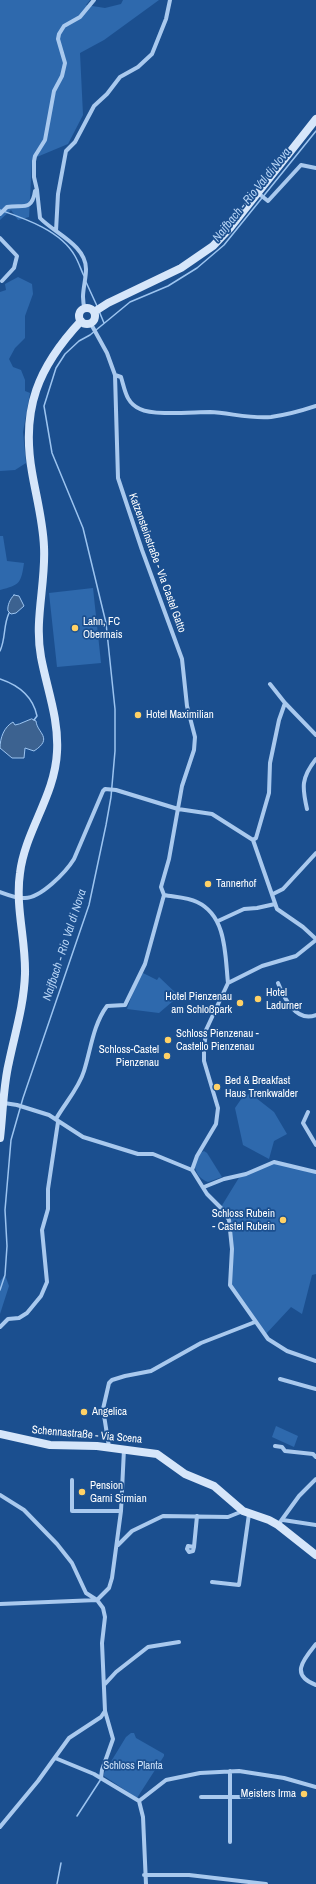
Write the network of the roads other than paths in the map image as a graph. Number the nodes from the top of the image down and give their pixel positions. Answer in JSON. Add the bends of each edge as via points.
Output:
{"nodes":[{"id":1,"x":94,"y":0,"type":"edge"},
{"id":2,"x":170,"y":0,"type":"edge"},
{"id":3,"x":316,"y":119,"type":"edge"},
{"id":4,"x":316,"y":168,"type":"edge"},
{"id":5,"x":37,"y":190,"type":"junction"},
{"id":6,"x":258,"y":194,"type":"junction"},
{"id":7,"x":2,"y":211,"type":"edge"},
{"id":8,"x":56,"y":231,"type":"junction"},
{"id":9,"x":0,"y":238,"type":"edge"},
{"id":10,"x":2,"y":281,"type":"dead end"},
{"id":11,"x":84,"y":309,"type":"junction"},
{"id":12,"x":97,"y":310,"type":"junction"},
{"id":13,"x":81,"y":321,"type":"junction"},
{"id":14,"x":93,"y":326,"type":"junction"},
{"id":15,"x":115,"y":375,"type":"junction"},
{"id":16,"x":316,"y":406,"type":"edge"},
{"id":17,"x":270,"y":684,"type":"dead end"},
{"id":18,"x":285,"y":704,"type":"junction"},
{"id":19,"x":316,"y":735,"type":"edge"},
{"id":20,"x":316,"y":759,"type":"edge"},
{"id":21,"x":307,"y":809,"type":"dead end"},
{"id":22,"x":178,"y":810,"type":"junction"},
{"id":23,"x":253,"y":840,"type":"junction"},
{"id":24,"x":316,"y":853,"type":"edge"},
{"id":25,"x":0,"y":892,"type":"edge"},
{"id":26,"x":273,"y":894,"type":"junction"},
{"id":27,"x":164,"y":895,"type":"junction"},
{"id":28,"x":18,"y":898,"type":"junction"},
{"id":29,"x":275,"y":904,"type":"junction"},
{"id":30,"x":218,"y":921,"type":"junction"},
{"id":31,"x":316,"y":940,"type":"edge"},
{"id":32,"x":228,"y":983,"type":"junction"},
{"id":33,"x":278,"y":983,"type":"dead end"},
{"id":34,"x":316,"y":1015,"type":"edge"},
{"id":35,"x":4,"y":1103,"type":"junction"},
{"id":36,"x":308,"y":1112,"type":"dead end"},
{"id":37,"x":57,"y":1121,"type":"junction"},
{"id":38,"x":0,"y":1138,"type":"edge"},
{"id":39,"x":316,"y":1145,"type":"edge"},
{"id":40,"x":192,"y":1170,"type":"junction"},
{"id":41,"x":316,"y":1172,"type":"edge"},
{"id":42,"x":204,"y":1186,"type":"junction"},
{"id":43,"x":255,"y":1322,"type":"junction"},
{"id":44,"x":0,"y":1327,"type":"edge"},
{"id":45,"x":316,"y":1362,"type":"edge"},
{"id":46,"x":280,"y":1379,"type":"dead end"},
{"id":47,"x":316,"y":1389,"type":"edge"},
{"id":48,"x":0,"y":1434,"type":"edge"},
{"id":49,"x":275,"y":1446,"type":"dead end"},
{"id":50,"x":110,"y":1447,"type":"junction"},
{"id":51,"x":124,"y":1449,"type":"junction"},
{"id":52,"x":316,"y":1456,"type":"edge"},
{"id":53,"x":72,"y":1480,"type":"dead end"},
{"id":54,"x":316,"y":1480,"type":"edge"},
{"id":55,"x":2,"y":1496,"type":"edge"},
{"id":56,"x":121,"y":1511,"type":"junction"},
{"id":57,"x":246,"y":1512,"type":"junction"},
{"id":58,"x":197,"y":1516,"type":"junction"},
{"id":59,"x":281,"y":1522,"type":"junction"},
{"id":60,"x":316,"y":1524,"type":"edge"},
{"id":61,"x":117,"y":1547,"type":"junction"},
{"id":62,"x":194,"y":1547,"type":"dead end"},
{"id":63,"x":316,"y":1555,"type":"edge"},
{"id":64,"x":212,"y":1582,"type":"dead end"},
{"id":65,"x":97,"y":1600,"type":"junction"},
{"id":66,"x":0,"y":1604,"type":"edge"},
{"id":67,"x":179,"y":1642,"type":"dead end"},
{"id":68,"x":316,"y":1644,"type":"edge"},
{"id":69,"x":105,"y":1684,"type":"junction"},
{"id":70,"x":316,"y":1685,"type":"edge"},
{"id":71,"x":106,"y":1711,"type":"junction"},
{"id":72,"x":55,"y":1758,"type":"junction"},
{"id":73,"x":230,"y":1771,"type":"junction"},
{"id":74,"x":102,"y":1778,"type":"junction"},
{"id":75,"x":316,"y":1787,"type":"edge"},
{"id":76,"x":201,"y":1797,"type":"dead end"},
{"id":77,"x":231,"y":1797,"type":"junction"},
{"id":78,"x":251,"y":1797,"type":"dead end"},
{"id":79,"x":140,"y":1801,"type":"junction"},
{"id":80,"x":0,"y":1827,"type":"edge"},
{"id":81,"x":230,"y":1842,"type":"dead end"},
{"id":82,"x":144,"y":1875,"type":"junction"},
{"id":83,"x":229,"y":1882,"type":"edge"},
{"id":84,"x":146,"y":1884,"type":"edge"},
{"id":85,"x":266,"y":1884,"type":"edge"}],
"edges":[{"from":1,"to":5,"type":"street","via":[[80,17],[64,26],[59,34],[65,63],[62,76],[54,90],[47,135],[35,156],[34,177]]},
{"from":2,"to":8,"type":"street","via":[[166,19],[152,54],[138,67],[120,77],[94,106],[75,142],[66,151],[58,194]]},
{"from":3,"to":6,"type":"main road"},
{"from":4,"to":6,"type":"street","via":[[301,165],[268,201]]},
{"from":5,"to":7,"type":"street","via":[[32,204],[11,206]]},
{"from":5,"to":8,"type":"street","via":[[40,218]]},
{"from":6,"to":12,"type":"main road","via":[[225,233],[197,258]]},
{"from":8,"to":11,"type":"street","via":[[83,256],[86,268],[82,300]]},
{"from":9,"to":10,"type":"street","via":[[17,256],[14,268]]},
{"from":11,"to":12,"type":"main road"},
{"from":11,"to":13,"type":"main road","via":[[79,314]]},
{"from":12,"to":14,"type":"main road"},
{"from":13,"to":14,"type":"main road"},
{"from":13,"to":28,"type":"main road","via":[[64,339],[46,367],[34,397],[28,433],[28,449],[44,541],[39,637],[58,735],[56,769],[23,855]]},
{"from":14,"to":15,"type":"street","name":"Katzensteinstraße - Via Castel Gatto","via":[[108,353]]},
{"from":15,"to":16,"type":"street","via":[[121,377],[127,398],[134,406],[147,412],[211,412],[270,417]]},
{"from":15,"to":22,"type":"street","name":"Katzensteinstraße - Via Castel Gatto","via":[[118,478],[182,659],[187,706],[195,737]]},
{"from":17,"to":18,"type":"street"},
{"from":18,"to":19,"type":"street"},
{"from":18,"to":23,"type":"street","via":[[270,763],[269,792],[256,838]]},
{"from":20,"to":21,"type":"street","via":[[305,774],[303,787]]},
{"from":22,"to":23,"type":"street","via":[[212,814]]},
{"from":22,"to":27,"type":"street","name":"Katzensteinstraße - Via Castel Gatto","via":[[161,887]]},
{"from":22,"to":28,"type":"street","via":[[116,790],[103,791],[70,866],[37,896]]},
{"from":23,"to":26,"type":"street"},
{"from":24,"to":26,"type":"street","via":[[283,889]]},
{"from":25,"to":28,"type":"street"},
{"from":26,"to":29,"type":"street"},
{"from":27,"to":30,"type":"street","via":[[199,903]]},
{"from":27,"to":37,"type":"street","name":"Katzensteinstraße - Via Castel Gatto","via":[[145,964],[128,1001],[122,1006],[107,1006],[104,1010],[95,1028],[80,1080]]},
{"from":28,"to":35,"type":"main road","via":[[25,979],[6,1075]]},
{"from":29,"to":30,"type":"street","via":[[244,909]]},
{"from":29,"to":31,"type":"street"},
{"from":30,"to":32,"type":"street","via":[[223,938]]},
{"from":31,"to":32,"type":"street","via":[[296,956],[262,966]]},
{"from":32,"to":40,"type":"street","via":[[206,1030],[204,1051],[204,1061],[218,1108],[216,1124],[197,1156]]},
{"from":33,"to":34,"type":"street","via":[[289,1005],[304,1017]]},
{"from":35,"to":37,"type":"street","via":[[49,1115]]},
{"from":35,"to":38,"type":"main road"},
{"from":36,"to":39,"type":"street","via":[[303,1120]]},
{"from":37,"to":40,"type":"street","via":[[83,1137],[138,1154],[153,1154]]},
{"from":37,"to":44,"type":"street","via":[[48,1189],[48,1209],[42,1230],[47,1282],[41,1296],[27,1313],[19,1318],[8,1319]]},
{"from":40,"to":42,"type":"street"},
{"from":41,"to":42,"type":"street","via":[[274,1162],[246,1174]]},
{"from":42,"to":43,"type":"street","via":[[207,1194],[229,1220],[232,1249],[230,1285]]},
{"from":43,"to":45,"type":"street","via":[[268,1339],[287,1351]]},
{"from":43,"to":50,"type":"street","via":[[201,1343],[151,1371],[109,1382],[103,1409]]},
{"from":46,"to":47,"type":"street"},
{"from":48,"to":50,"type":"main road","name":"Schennastraße - Via Scena","via":[[50,1445]]},
{"from":49,"to":52,"type":"street","via":[[282,1447],[285,1451]]},
{"from":50,"to":51,"type":"main road","name":"Schennastraße - Via Scena"},
{"from":51,"to":56,"type":"street"},
{"from":51,"to":57,"type":"main road","name":"Schennastraße - Via Scena","via":[[157,1454],[185,1474],[214,1486]]},
{"from":53,"to":56,"type":"street","via":[[72,1511]]},
{"from":54,"to":59,"type":"street","via":[[299,1496]]},
{"from":55,"to":65,"type":"street","via":[[24,1510],[57,1544],[72,1563],[86,1593]]},
{"from":56,"to":61,"type":"street"},
{"from":57,"to":58,"type":"street","via":[[228,1517]]},
{"from":57,"to":59,"type":"main road","name":"Schennastraße - Via Scena"},
{"from":57,"to":64,"type":"street","via":[[240,1585]]},
{"from":58,"to":61,"type":"street","via":[[163,1516],[132,1531]]},
{"from":58,"to":62,"type":"street"},
{"from":59,"to":60,"type":"street"},
{"from":59,"to":63,"type":"main road","name":"Schennastraße - Via Scena"},
{"from":61,"to":65,"type":"street","via":[[109,1588]]},
{"from":65,"to":66,"type":"street","via":[[57,1604]]},
{"from":65,"to":69,"type":"street","via":[[103,1608],[104,1617],[102,1643]]},
{"from":67,"to":69,"type":"street","via":[[148,1647]]},
{"from":68,"to":70,"type":"street","via":[[302,1663],[301,1669],[306,1681]]},
{"from":69,"to":71,"type":"street"},
{"from":71,"to":72,"type":"street","via":[[69,1738]]},
{"from":71,"to":74,"type":"street","via":[[113,1738],[102,1770]]},
{"from":72,"to":74,"type":"street"},
{"from":72,"to":80,"type":"street"},
{"from":73,"to":75,"type":"street","via":[[284,1778]]},
{"from":73,"to":77,"type":"street"},
{"from":73,"to":79,"type":"street","via":[[200,1773],[166,1780]]},
{"from":74,"to":79,"type":"street"},
{"from":76,"to":77,"type":"street"},
{"from":77,"to":78,"type":"street"},
{"from":77,"to":81,"type":"street"},
{"from":79,"to":82,"type":"street","via":[[143,1817]]},
{"from":82,"to":83,"type":"street","via":[[189,1875]]},
{"from":82,"to":84,"type":"street"},
{"from":83,"to":85,"type":"street"}]}
